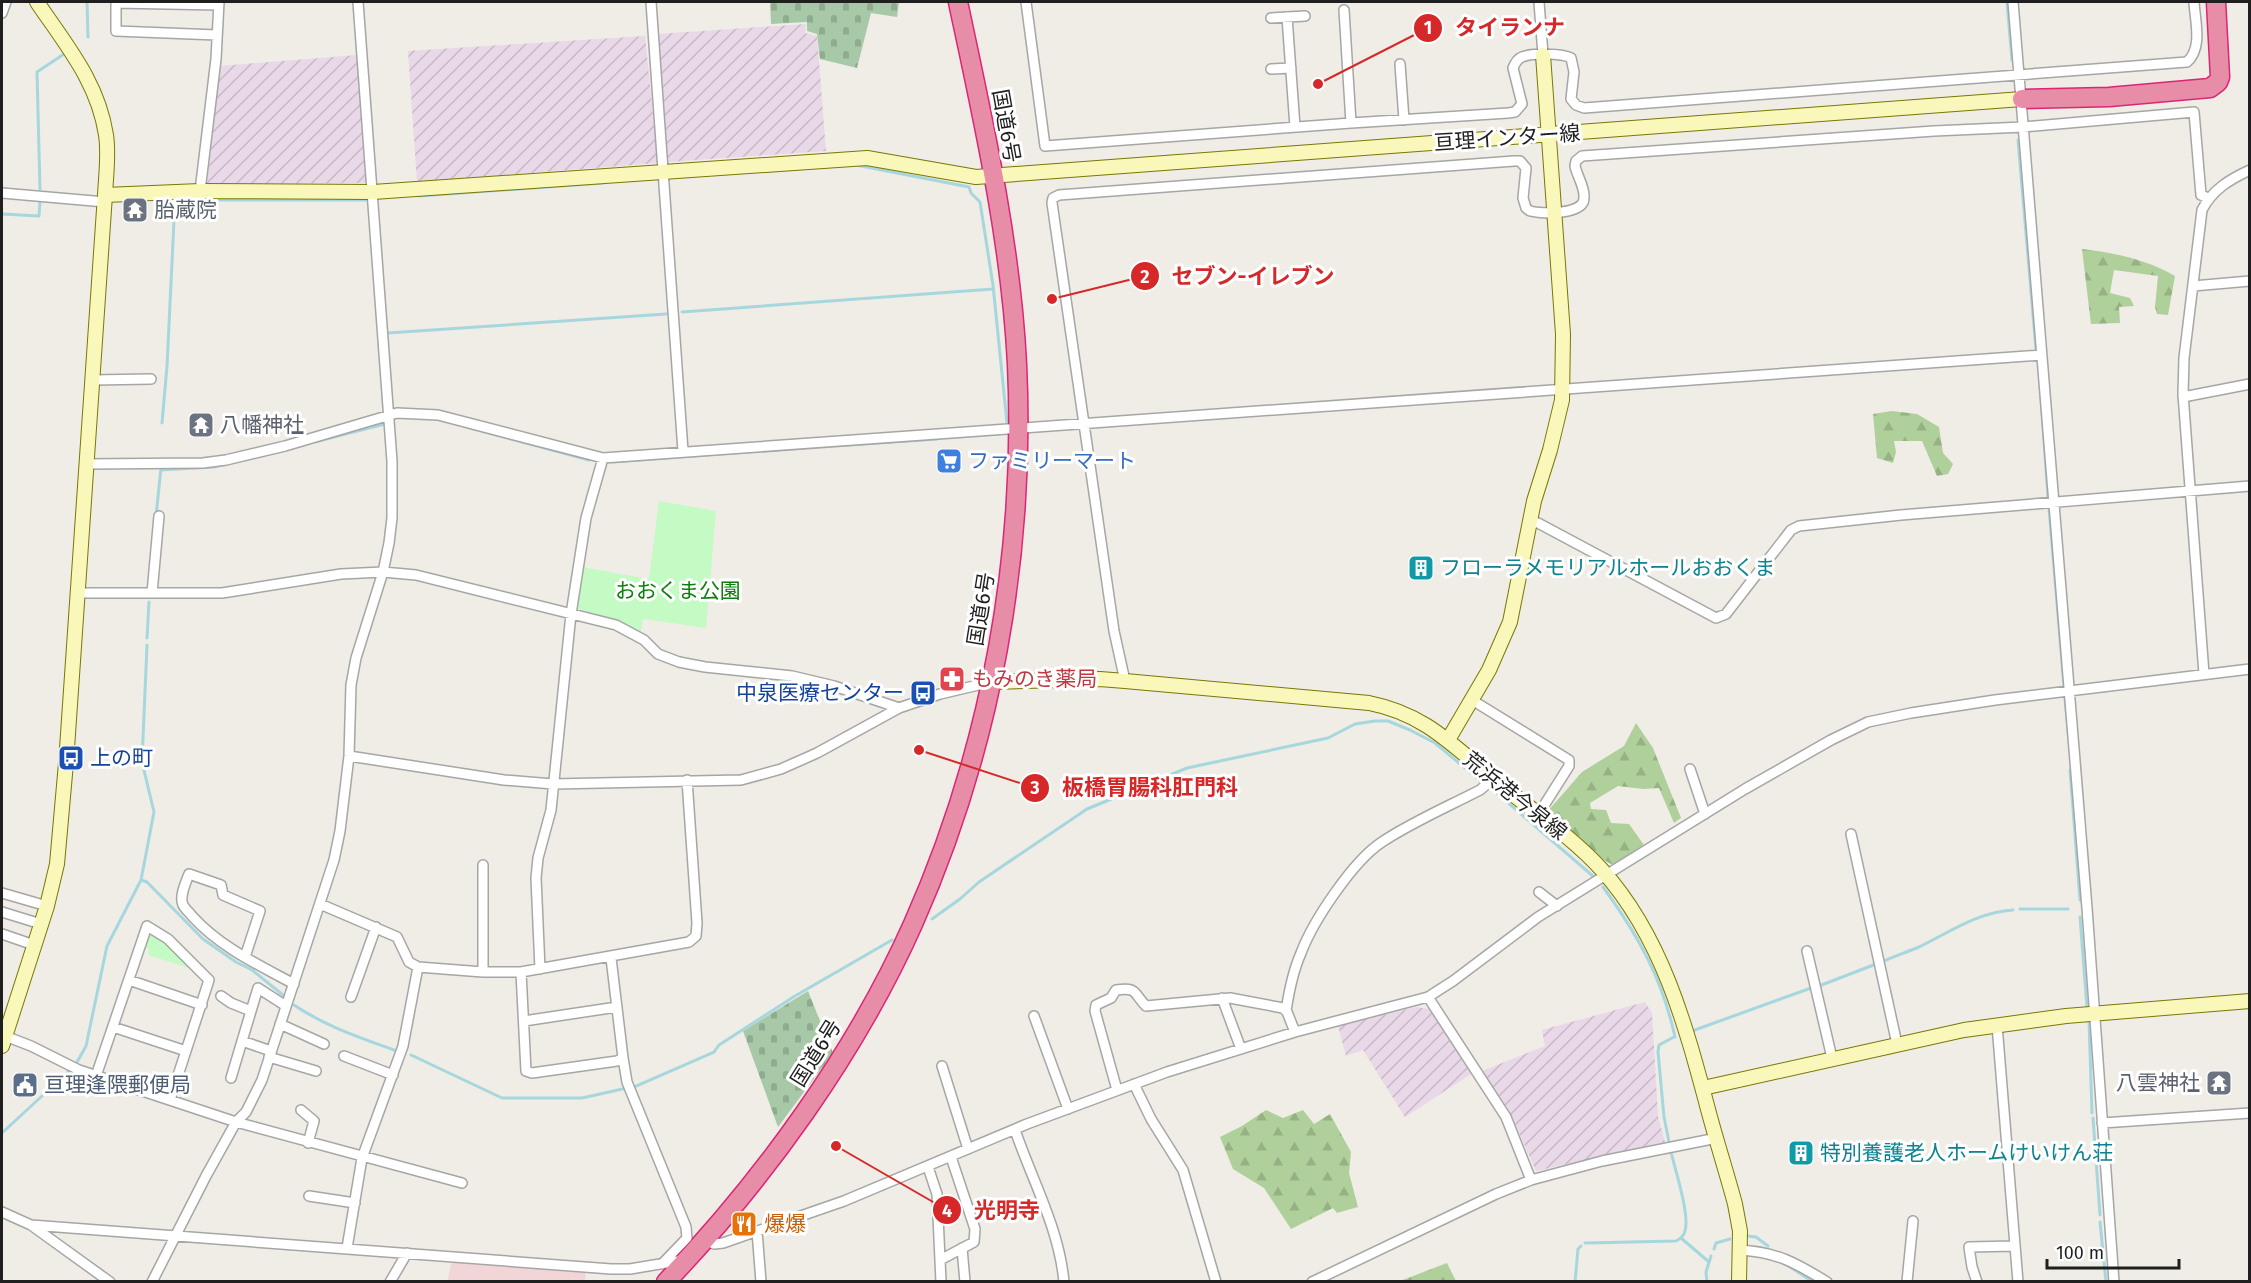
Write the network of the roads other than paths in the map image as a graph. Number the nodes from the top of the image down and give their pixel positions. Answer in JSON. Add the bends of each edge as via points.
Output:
{"nodes":[{"id":1,"x":6,"y":2,"type":"edge"},
{"id":2,"x":38,"y":2,"type":"edge"},
{"id":3,"x":358,"y":2,"type":"edge"},
{"id":4,"x":651,"y":2,"type":"edge"},
{"id":5,"x":958,"y":2,"type":"edge"},
{"id":6,"x":1026,"y":2,"type":"edge"},
{"id":7,"x":1539,"y":2,"type":"edge"},
{"id":8,"x":2013,"y":2,"type":"edge"},
{"id":9,"x":2194,"y":2,"type":"edge"},
{"id":10,"x":2208,"y":2,"type":"edge"},
{"id":11,"x":2216,"y":2,"type":"edge"},
{"id":12,"x":218,"y":3,"type":"edge"},
{"id":13,"x":1344,"y":9,"type":"dead end"},
{"id":14,"x":2,"y":13,"type":"edge"},
{"id":15,"x":1305,"y":16,"type":"dead end"},
{"id":16,"x":1287,"y":17,"type":"junction"},
{"id":17,"x":1271,"y":18,"type":"dead end"},
{"id":18,"x":217,"y":34,"type":"junction"},
{"id":19,"x":1543,"y":56,"type":"junction"},
{"id":20,"x":1400,"y":64,"type":"dead end"},
{"id":21,"x":1291,"y":68,"type":"junction"},
{"id":22,"x":1271,"y":69,"type":"dead end"},
{"id":23,"x":2019,"y":73,"type":"junction"},
{"id":24,"x":2022,"y":99,"type":"junction"},
{"id":25,"x":1404,"y":120,"type":"junction"},
{"id":26,"x":1351,"y":123,"type":"junction"},
{"id":27,"x":1295,"y":127,"type":"junction"},
{"id":28,"x":2023,"y":127,"type":"junction"},
{"id":29,"x":1548,"y":135,"type":"junction"},
{"id":30,"x":2250,"y":170,"type":"edge"},
{"id":31,"x":663,"y":172,"type":"junction"},
{"id":32,"x":992,"y":175,"type":"junction"},
{"id":33,"x":200,"y":191,"type":"junction"},
{"id":34,"x":373,"y":192,"type":"junction"},
{"id":35,"x":2,"y":193,"type":"edge"},
{"id":36,"x":105,"y":198,"type":"junction"},
{"id":37,"x":2208,"y":198,"type":"junction"},
{"id":38,"x":1554,"y":212,"type":"junction"},
{"id":39,"x":2250,"y":281,"type":"edge"},
{"id":40,"x":2193,"y":286,"type":"junction"},
{"id":41,"x":2041,"y":355,"type":"junction"},
{"id":42,"x":151,"y":379,"type":"dead end"},
{"id":43,"x":93,"y":380,"type":"junction"},
{"id":44,"x":2250,"y":384,"type":"edge"},
{"id":45,"x":1563,"y":388,"type":"junction"},
{"id":46,"x":2183,"y":397,"type":"junction"},
{"id":47,"x":388,"y":416,"type":"junction"},
{"id":48,"x":1083,"y":423,"type":"junction"},
{"id":49,"x":1019,"y":428,"type":"junction"},
{"id":50,"x":683,"y":451,"type":"junction"},
{"id":51,"x":603,"y":458,"type":"junction"},
{"id":52,"x":87,"y":464,"type":"junction"},
{"id":53,"x":2250,"y":486,"type":"edge"},
{"id":54,"x":2190,"y":492,"type":"junction"},
{"id":55,"x":2054,"y":502,"type":"junction"},
{"id":56,"x":159,"y":516,"type":"dead end"},
{"id":57,"x":1530,"y":522,"type":"junction"},
{"id":58,"x":383,"y":572,"type":"junction"},
{"id":59,"x":78,"y":593,"type":"junction"},
{"id":60,"x":152,"y":593,"type":"junction"},
{"id":61,"x":571,"y":614,"type":"junction"},
{"id":62,"x":2250,"y":669,"type":"edge"},
{"id":63,"x":2204,"y":674,"type":"junction"},
{"id":64,"x":1125,"y":681,"type":"junction"},
{"id":65,"x":991,"y":682,"type":"junction"},
{"id":66,"x":2068,"y":692,"type":"junction"},
{"id":67,"x":1473,"y":700,"type":"junction"},
{"id":68,"x":899,"y":708,"type":"junction"},
{"id":69,"x":1448,"y":740,"type":"junction"},
{"id":70,"x":349,"y":756,"type":"junction"},
{"id":71,"x":1690,"y":769,"type":"dead end"},
{"id":72,"x":1493,"y":779,"type":"junction"},
{"id":73,"x":687,"y":780,"type":"junction"},
{"id":74,"x":554,"y":784,"type":"junction"},
{"id":75,"x":1705,"y":814,"type":"junction"},
{"id":76,"x":1538,"y":815,"type":"junction"},
{"id":77,"x":1851,"y":834,"type":"dead end"},
{"id":78,"x":483,"y":865,"type":"dead end"},
{"id":79,"x":1607,"y":876,"type":"junction"},
{"id":80,"x":1539,"y":892,"type":"dead end"},
{"id":81,"x":2,"y":893,"type":"edge"},
{"id":82,"x":320,"y":904,"type":"junction"},
{"id":83,"x":47,"y":906,"type":"junction"},
{"id":84,"x":1557,"y":906,"type":"junction"},
{"id":85,"x":2,"y":912,"type":"edge"},
{"id":86,"x":41,"y":924,"type":"junction"},
{"id":87,"x":376,"y":927,"type":"junction"},
{"id":88,"x":2,"y":934,"type":"edge"},
{"id":89,"x":34,"y":945,"type":"junction"},
{"id":90,"x":1807,"y":951,"type":"dead end"},
{"id":91,"x":245,"y":957,"type":"junction"},
{"id":92,"x":610,"y":958,"type":"junction"},
{"id":93,"x":418,"y":967,"type":"junction"},
{"id":94,"x":540,"y":969,"type":"junction"},
{"id":95,"x":483,"y":972,"type":"junction"},
{"id":96,"x":521,"y":972,"type":"junction"},
{"id":97,"x":129,"y":980,"type":"junction"},
{"id":98,"x":294,"y":984,"type":"junction"},
{"id":99,"x":221,"y":996,"type":"dead end"},
{"id":100,"x":351,"y":997,"type":"dead end"},
{"id":101,"x":1428,"y":997,"type":"junction"},
{"id":102,"x":1222,"y":998,"type":"junction"},
{"id":103,"x":2250,"y":1001,"type":"edge"},
{"id":104,"x":202,"y":1005,"type":"junction"},
{"id":105,"x":286,"y":1006,"type":"junction"},
{"id":106,"x":617,"y":1007,"type":"junction"},
{"id":107,"x":251,"y":1011,"type":"junction"},
{"id":108,"x":1286,"y":1011,"type":"junction"},
{"id":109,"x":2095,"y":1014,"type":"junction"},
{"id":110,"x":1034,"y":1016,"type":"dead end"},
{"id":111,"x":524,"y":1021,"type":"junction"},
{"id":112,"x":280,"y":1024,"type":"junction"},
{"id":113,"x":1997,"y":1025,"type":"junction"},
{"id":114,"x":113,"y":1027,"type":"junction"},
{"id":115,"x":1295,"y":1032,"type":"junction"},
{"id":116,"x":3,"y":1041,"type":"edge"},
{"id":117,"x":242,"y":1041,"type":"junction"},
{"id":118,"x":324,"y":1044,"type":"dead end"},
{"id":119,"x":1897,"y":1044,"type":"junction"},
{"id":120,"x":1241,"y":1049,"type":"junction"},
{"id":121,"x":186,"y":1051,"type":"junction"},
{"id":122,"x":270,"y":1054,"type":"junction"},
{"id":123,"x":344,"y":1056,"type":"dead end"},
{"id":124,"x":623,"y":1058,"type":"junction"},
{"id":125,"x":1832,"y":1058,"type":"junction"},
{"id":126,"x":942,"y":1066,"type":"dead end"},
{"id":127,"x":316,"y":1071,"type":"dead end"},
{"id":128,"x":393,"y":1075,"type":"junction"},
{"id":129,"x":96,"y":1076,"type":"junction"},
{"id":130,"x":231,"y":1078,"type":"dead end"},
{"id":131,"x":1134,"y":1084,"type":"junction"},
{"id":132,"x":1703,"y":1088,"type":"junction"},
{"id":133,"x":1117,"y":1090,"type":"junction"},
{"id":134,"x":170,"y":1100,"type":"junction"},
{"id":135,"x":1068,"y":1109,"type":"junction"},
{"id":136,"x":301,"y":1110,"type":"dead end"},
{"id":137,"x":2250,"y":1113,"type":"edge"},
{"id":138,"x":237,"y":1122,"type":"junction"},
{"id":139,"x":2102,"y":1123,"type":"junction"},
{"id":140,"x":1015,"y":1130,"type":"junction"},
{"id":141,"x":1717,"y":1138,"type":"junction"},
{"id":142,"x":308,"y":1143,"type":"junction"},
{"id":143,"x":968,"y":1149,"type":"junction"},
{"id":144,"x":951,"y":1157,"type":"junction"},
{"id":145,"x":362,"y":1158,"type":"junction"},
{"id":146,"x":928,"y":1167,"type":"junction"},
{"id":147,"x":1531,"y":1180,"type":"junction"},
{"id":148,"x":462,"y":1183,"type":"dead end"},
{"id":149,"x":309,"y":1197,"type":"dead end"},
{"id":150,"x":355,"y":1203,"type":"junction"},
{"id":151,"x":2,"y":1212,"type":"edge"},
{"id":152,"x":1913,"y":1221,"type":"dead end"},
{"id":153,"x":31,"y":1225,"type":"junction"},
{"id":154,"x":757,"y":1231,"type":"junction"},
{"id":155,"x":177,"y":1235,"type":"junction"},
{"id":156,"x":704,"y":1240,"type":"junction"},
{"id":157,"x":2015,"y":1246,"type":"junction"},
{"id":158,"x":347,"y":1248,"type":"junction"},
{"id":159,"x":962,"y":1248,"type":"junction"},
{"id":160,"x":1740,"y":1250,"type":"junction"},
{"id":161,"x":407,"y":1253,"type":"junction"},
{"id":162,"x":940,"y":1260,"type":"junction"},
{"id":163,"x":664,"y":1273,"type":"edge"},
{"id":164,"x":110,"y":1281,"type":"edge"},
{"id":165,"x":152,"y":1281,"type":"edge"},
{"id":166,"x":390,"y":1281,"type":"edge"},
{"id":167,"x":761,"y":1281,"type":"edge"},
{"id":168,"x":941,"y":1281,"type":"edge"},
{"id":169,"x":966,"y":1281,"type":"edge"},
{"id":170,"x":1064,"y":1281,"type":"edge"},
{"id":171,"x":1216,"y":1281,"type":"edge"},
{"id":172,"x":1312,"y":1281,"type":"edge"},
{"id":173,"x":1739,"y":1281,"type":"edge"},
{"id":174,"x":1827,"y":1281,"type":"edge"},
{"id":175,"x":1907,"y":1281,"type":"edge"},
{"id":176,"x":1977,"y":1281,"type":"edge"},
{"id":177,"x":2018,"y":1281,"type":"edge"},
{"id":178,"x":2114,"y":1281,"type":"edge"}],
"edges":[{"from":1,"to":14,"type":"street"},
{"from":2,"to":36,"type":"street","via":[[84,69],[99,104],[106,137]]},
{"from":3,"to":34,"type":"street"},
{"from":4,"to":31,"type":"street"},
{"from":5,"to":32,"type":"highway","name":"国道6号"},
{"from":6,"to":27,"type":"street","via":[[1045,147]]},
{"from":7,"to":19,"type":"street"},
{"from":8,"to":23,"type":"street"},
{"from":9,"to":23,"type":"street","via":[[2197,48],[2187,62]]},
{"from":10,"to":24,"type":"highway","via":[[2212,61],[2211,69],[2202,79]]},
{"from":11,"to":24,"type":"highway","via":[[2220,77],[2210,88],[2109,97]]},
{"from":12,"to":18,"type":"street"},
{"from":12,"to":18,"type":"street","via":[[116,3],[116,31]]},
{"from":13,"to":26,"type":"street"},
{"from":15,"to":16,"type":"street"},
{"from":16,"to":17,"type":"street"},
{"from":16,"to":21,"type":"street"},
{"from":18,"to":33,"type":"street"},
{"from":19,"to":23,"type":"street","via":[[1571,58],[1571,99],[1584,108]]},
{"from":19,"to":25,"type":"street","via":[[1524,56],[1515,64],[1513,74],[1522,104],[1515,112]]},
{"from":19,"to":29,"type":"street"},
{"from":20,"to":25,"type":"street"},
{"from":21,"to":22,"type":"street"},
{"from":21,"to":27,"type":"street"},
{"from":23,"to":24,"type":"street"},
{"from":24,"to":28,"type":"street"},
{"from":24,"to":29,"type":"street","name":"亘理インター線"},
{"from":25,"to":26,"type":"street"},
{"from":26,"to":27,"type":"street"},
{"from":28,"to":37,"type":"street","via":[[2194,112],[2201,195]]},
{"from":28,"to":38,"type":"street","via":[[1582,156],[1575,166],[1584,203],[1574,210]]},
{"from":28,"to":41,"type":"street"},
{"from":29,"to":32,"type":"street","name":"亘理インター線"},
{"from":29,"to":38,"type":"street"},
{"from":30,"to":37,"type":"street"},
{"from":31,"to":32,"type":"street","name":"亘理インター線","via":[[867,158],[976,177]]},
{"from":31,"to":34,"type":"street","name":"亘理インター線"},
{"from":31,"to":50,"type":"street"},
{"from":32,"to":49,"type":"highway","name":"国道6号","via":[[1011,299]]},
{"from":33,"to":34,"type":"street","name":"亘理インター線"},
{"from":33,"to":36,"type":"street","name":"亘理インター線"},
{"from":34,"to":47,"type":"street"},
{"from":35,"to":36,"type":"street"},
{"from":36,"to":43,"type":"street"},
{"from":37,"to":40,"type":"street","via":[[2202,210]]},
{"from":38,"to":45,"type":"street"},
{"from":38,"to":48,"type":"street","via":[[1539,213],[1526,208],[1526,168],[1520,161],[1059,195],[1052,203]]},
{"from":39,"to":40,"type":"street"},
{"from":40,"to":46,"type":"street"},
{"from":41,"to":45,"type":"street"},
{"from":41,"to":55,"type":"street"},
{"from":42,"to":43,"type":"street"},
{"from":43,"to":52,"type":"street"},
{"from":44,"to":46,"type":"street"},
{"from":45,"to":48,"type":"street"},
{"from":45,"to":57,"type":"street","via":[[1558,421]]},
{"from":46,"to":54,"type":"street"},
{"from":47,"to":51,"type":"street","via":[[410,412],[438,415]]},
{"from":47,"to":52,"type":"street","via":[[226,460]]},
{"from":47,"to":58,"type":"street","via":[[392,518]]},
{"from":48,"to":49,"type":"street"},
{"from":48,"to":64,"type":"street"},
{"from":49,"to":50,"type":"street"},
{"from":49,"to":65,"type":"highway","name":"国道6号","via":[[1013,549]]},
{"from":50,"to":51,"type":"street"},
{"from":51,"to":61,"type":"street","via":[[586,518]]},
{"from":52,"to":59,"type":"street"},
{"from":53,"to":54,"type":"street"},
{"from":54,"to":55,"type":"street"},
{"from":54,"to":63,"type":"street"},
{"from":55,"to":57,"type":"street","via":[[1799,526],[1791,530],[1726,615],[1716,618]]},
{"from":55,"to":66,"type":"street"},
{"from":56,"to":60,"type":"street"},
{"from":57,"to":67,"type":"street","via":[[1510,622]]},
{"from":58,"to":60,"type":"street","via":[[341,574],[222,593]]},
{"from":58,"to":61,"type":"street","via":[[416,575]]},
{"from":58,"to":70,"type":"street","via":[[351,685]]},
{"from":59,"to":60,"type":"street"},
{"from":59,"to":83,"type":"street","via":[[57,864]]},
{"from":61,"to":68,"type":"street","via":[[629,630],[658,654],[679,662],[813,680]]},
{"from":61,"to":74,"type":"street"},
{"from":62,"to":63,"type":"street"},
{"from":63,"to":66,"type":"street"},
{"from":64,"to":65,"type":"street","name":"荒浜港今泉線"},
{"from":64,"to":69,"type":"street","name":"荒浜港今泉線","via":[[1369,703],[1407,713]]},
{"from":65,"to":68,"type":"street"},
{"from":65,"to":156,"type":"highway","name":"国道6号","via":[[959,801],[912,925],[866,1015],[819,1092]]},
{"from":66,"to":75,"type":"street","via":[[1911,712],[1869,722]]},
{"from":66,"to":109,"type":"street"},
{"from":67,"to":69,"type":"street"},
{"from":67,"to":76,"type":"street","via":[[1569,760]]},
{"from":68,"to":73,"type":"street","via":[[781,769],[741,780]]},
{"from":69,"to":72,"type":"street","name":"荒浜港今泉線"},
{"from":70,"to":74,"type":"street"},
{"from":70,"to":82,"type":"street","via":[[340,831]]},
{"from":71,"to":75,"type":"street"},
{"from":72,"to":76,"type":"street","name":"荒浜港今泉線"},
{"from":72,"to":108,"type":"street","via":[[1480,790],[1380,843],[1365,857],[1334,895],[1302,951]]},
{"from":73,"to":74,"type":"street"},
{"from":73,"to":92,"type":"street","via":[[696,936],[689,942]]},
{"from":74,"to":94,"type":"street","via":[[536,878]]},
{"from":75,"to":79,"type":"street"},
{"from":76,"to":79,"type":"street","name":"荒浜港今泉線"},
{"from":77,"to":119,"type":"street"},
{"from":78,"to":95,"type":"street"},
{"from":79,"to":84,"type":"street"},
{"from":79,"to":132,"type":"street","name":"荒浜港今泉線","via":[[1634,911],[1665,969]]},
{"from":80,"to":84,"type":"street"},
{"from":81,"to":83,"type":"street"},
{"from":82,"to":87,"type":"street"},
{"from":82,"to":98,"type":"street"},
{"from":83,"to":86,"type":"street"},
{"from":84,"to":101,"type":"street"},
{"from":85,"to":86,"type":"street"},
{"from":86,"to":89,"type":"street"},
{"from":87,"to":93,"type":"street","via":[[397,937],[409,963]]},
{"from":87,"to":100,"type":"street"},
{"from":88,"to":89,"type":"street"},
{"from":89,"to":116,"type":"street"},
{"from":90,"to":125,"type":"street"},
{"from":91,"to":91,"type":"street","via":[[218,941],[183,905],[189,874],[221,885],[223,895],[260,911]]},
{"from":91,"to":98,"type":"street"},
{"from":92,"to":94,"type":"street"},
{"from":92,"to":106,"type":"street"},
{"from":93,"to":95,"type":"street"},
{"from":93,"to":128,"type":"street","via":[[403,1046]]},
{"from":94,"to":96,"type":"street"},
{"from":95,"to":96,"type":"street"},
{"from":96,"to":111,"type":"street"},
{"from":97,"to":104,"type":"street"},
{"from":97,"to":104,"type":"street","via":[[147,926],[168,939],[210,980]]},
{"from":97,"to":114,"type":"street"},
{"from":98,"to":105,"type":"street"},
{"from":99,"to":107,"type":"street"},
{"from":101,"to":115,"type":"street"},
{"from":101,"to":147,"type":"street","via":[[1506,1117]]},
{"from":102,"to":108,"type":"street"},
{"from":102,"to":120,"type":"street"},
{"from":102,"to":133,"type":"street","via":[[1146,1006],[1138,993],[1129,988],[1116,990],[1111,998],[1096,1005],[1095,1018]]},
{"from":103,"to":109,"type":"street"},
{"from":104,"to":121,"type":"street"},
{"from":105,"to":107,"type":"street","via":[[258,987]]},
{"from":105,"to":112,"type":"street"},
{"from":106,"to":111,"type":"street"},
{"from":106,"to":124,"type":"street"},
{"from":107,"to":117,"type":"street"},
{"from":108,"to":115,"type":"street"},
{"from":109,"to":113,"type":"street"},
{"from":109,"to":139,"type":"street"},
{"from":110,"to":135,"type":"street"},
{"from":111,"to":124,"type":"street","via":[[526,1071]]},
{"from":112,"to":118,"type":"street"},
{"from":112,"to":122,"type":"street"},
{"from":113,"to":119,"type":"street"},
{"from":113,"to":157,"type":"street"},
{"from":114,"to":121,"type":"street"},
{"from":114,"to":129,"type":"street"},
{"from":115,"to":120,"type":"street"},
{"from":116,"to":129,"type":"street"},
{"from":117,"to":122,"type":"street"},
{"from":117,"to":130,"type":"street"},
{"from":119,"to":125,"type":"street"},
{"from":120,"to":131,"type":"street"},
{"from":121,"to":134,"type":"street"},
{"from":122,"to":127,"type":"street"},
{"from":122,"to":138,"type":"street","via":[[246,1112]]},
{"from":123,"to":128,"type":"street"},
{"from":124,"to":163,"type":"street","via":[[627,1082],[686,1227],[687,1238]]},
{"from":125,"to":132,"type":"street"},
{"from":126,"to":143,"type":"street"},
{"from":128,"to":145,"type":"street"},
{"from":129,"to":134,"type":"street"},
{"from":131,"to":133,"type":"street"},
{"from":131,"to":171,"type":"street","via":[[1183,1170]]},
{"from":132,"to":141,"type":"street","name":"荒浜港今泉線"},
{"from":133,"to":135,"type":"street"},
{"from":134,"to":138,"type":"street"},
{"from":135,"to":140,"type":"street"},
{"from":136,"to":142,"type":"street","via":[[314,1121]]},
{"from":137,"to":139,"type":"street"},
{"from":138,"to":142,"type":"street"},
{"from":138,"to":155,"type":"street"},
{"from":139,"to":178,"type":"street"},
{"from":140,"to":143,"type":"street"},
{"from":140,"to":170,"type":"street","via":[[1062,1257]]},
{"from":141,"to":147,"type":"street"},
{"from":141,"to":160,"type":"street","name":"荒浜港今泉線","via":[[1738,1216]]},
{"from":142,"to":145,"type":"street"},
{"from":143,"to":144,"type":"street"},
{"from":144,"to":146,"type":"street"},
{"from":144,"to":159,"type":"street","via":[[975,1229],[974,1242]]},
{"from":145,"to":148,"type":"street"},
{"from":145,"to":150,"type":"street"},
{"from":146,"to":154,"type":"street"},
{"from":146,"to":162,"type":"street","via":[[937,1194]]},
{"from":147,"to":172,"type":"street"},
{"from":149,"to":150,"type":"street"},
{"from":150,"to":158,"type":"street"},
{"from":151,"to":153,"type":"street"},
{"from":152,"to":175,"type":"street"},
{"from":153,"to":155,"type":"street"},
{"from":153,"to":164,"type":"street"},
{"from":154,"to":156,"type":"street","via":[[723,1243]]},
{"from":154,"to":167,"type":"street"},
{"from":155,"to":158,"type":"street"},
{"from":155,"to":165,"type":"street"},
{"from":156,"to":163,"type":"highway","name":"国道6号","via":[[686,1260]]},
{"from":157,"to":176,"type":"street","via":[[1969,1247]]},
{"from":157,"to":177,"type":"street"},
{"from":158,"to":161,"type":"street"},
{"from":159,"to":162,"type":"street"},
{"from":159,"to":169,"type":"street"},
{"from":160,"to":173,"type":"street","name":"荒浜港今泉線"},
{"from":160,"to":174,"type":"street","via":[[1772,1253]]},
{"from":161,"to":163,"type":"street"},
{"from":161,"to":166,"type":"street"},
{"from":162,"to":168,"type":"street"}]}
